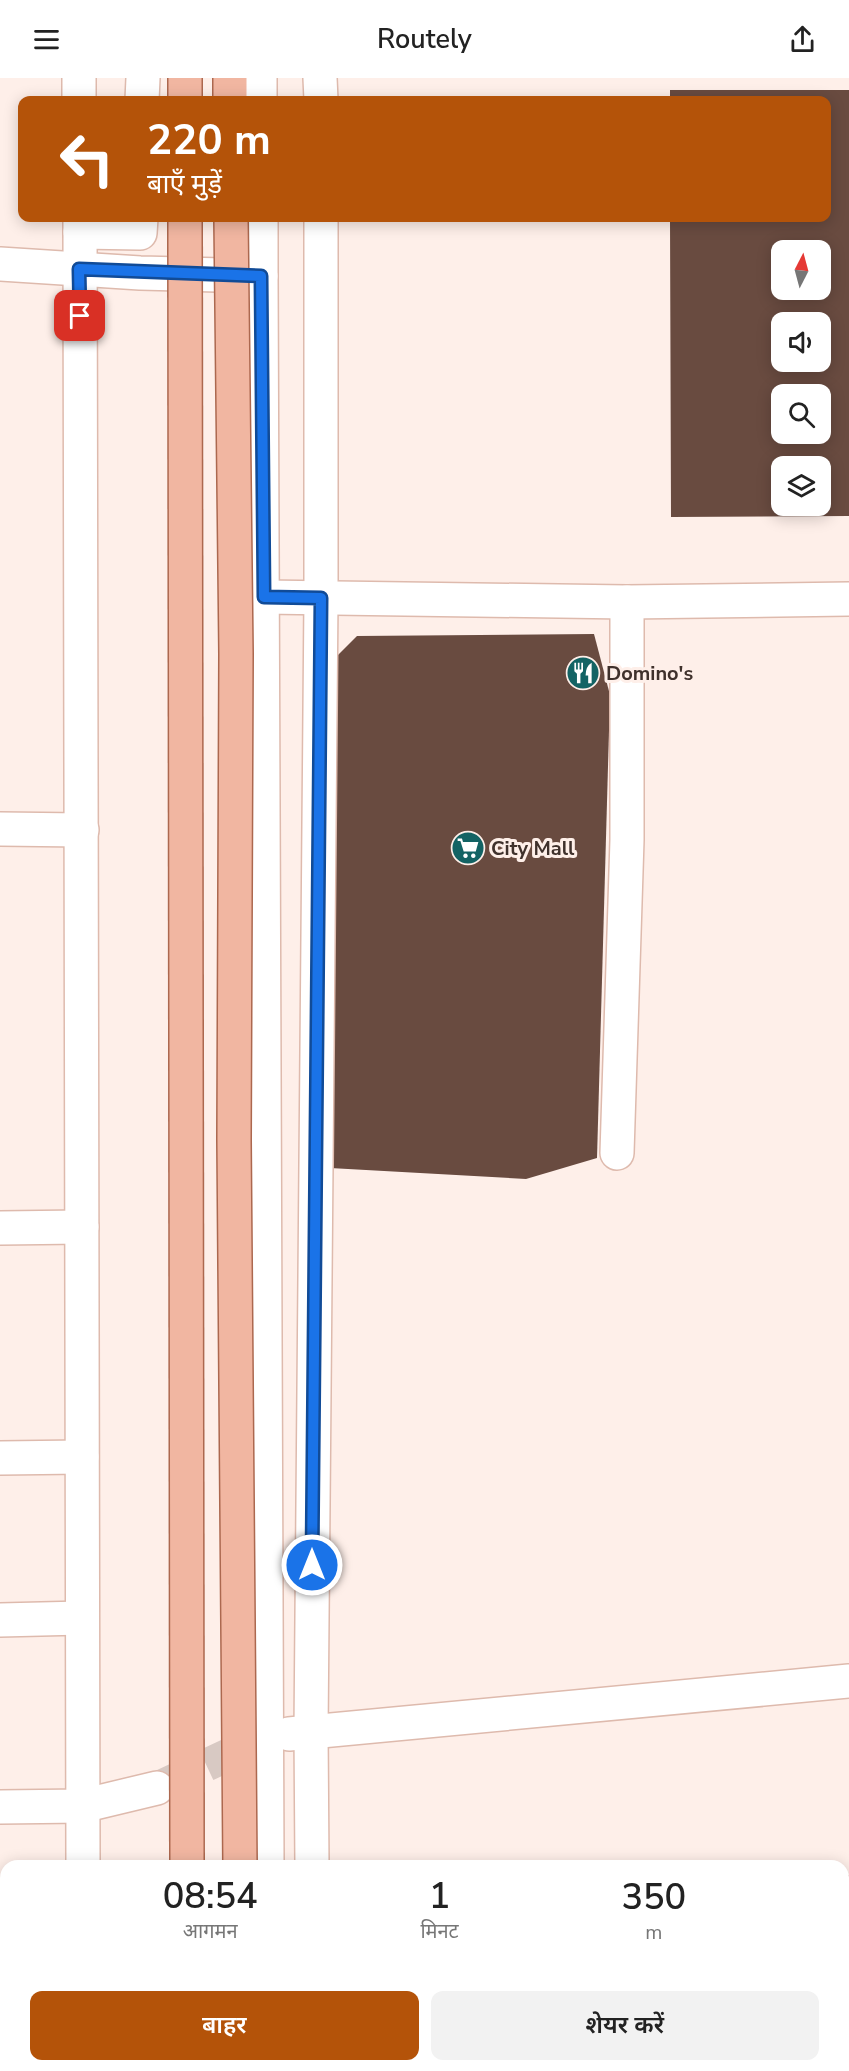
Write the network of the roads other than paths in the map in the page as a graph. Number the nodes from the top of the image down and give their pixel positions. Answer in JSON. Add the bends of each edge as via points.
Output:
{"nodes":[{"id":1,"x":79,"y":78,"type":"edge"},
{"id":2,"x":143,"y":78,"type":"edge"},
{"id":3,"x":185,"y":78,"type":"edge"},
{"id":4,"x":230,"y":78,"type":"edge"},
{"id":5,"x":260,"y":78,"type":"edge"},
{"id":6,"x":320,"y":78,"type":"edge"},
{"id":7,"x":79,"y":96,"type":"edge"},
{"id":8,"x":142,"y":96,"type":"edge"},
{"id":9,"x":185,"y":96,"type":"edge"},
{"id":10,"x":230,"y":96,"type":"edge"},
{"id":11,"x":260,"y":96,"type":"edge"},
{"id":12,"x":321,"y":96,"type":"edge"},
{"id":13,"x":185,"y":222,"type":"edge"},
{"id":14,"x":231,"y":222,"type":"edge"},
{"id":15,"x":261,"y":222,"type":"edge"},
{"id":16,"x":321,"y":222,"type":"edge"},
{"id":17,"x":80,"y":225,"type":"edge"},
{"id":18,"x":140,"y":225,"type":"edge"},
{"id":19,"x":0,"y":264,"type":"edge"},
{"id":20,"x":79,"y":269,"type":"junction"},
{"id":21,"x":140,"y":273,"type":"junction"},
{"id":22,"x":261,"y":276,"type":"junction"},
{"id":23,"x":264,"y":597,"type":"junction"},
{"id":24,"x":321,"y":598,"type":"junction"},
{"id":25,"x":849,"y":599,"type":"edge"},
{"id":26,"x":627,"y":602,"type":"junction"},
{"id":27,"x":0,"y":829,"type":"edge"},
{"id":28,"x":82,"y":830,"type":"junction"},
{"id":29,"x":616,"y":1153,"type":"dead end"},
{"id":30,"x":82,"y":1227,"type":"junction"},
{"id":31,"x":0,"y":1228,"type":"edge"},
{"id":32,"x":82,"y":1457,"type":"junction"},
{"id":33,"x":0,"y":1458,"type":"edge"},
{"id":34,"x":82,"y":1618,"type":"junction"},
{"id":35,"x":0,"y":1620,"type":"edge"},
{"id":36,"x":849,"y":1681,"type":"edge"},
{"id":37,"x":311,"y":1731,"type":"junction"},
{"id":38,"x":266,"y":1737,"type":"junction"},
{"id":39,"x":157,"y":1788,"type":"tunnel mouth"},
{"id":40,"x":82,"y":1806,"type":"junction"},
{"id":41,"x":0,"y":1807,"type":"edge"},
{"id":42,"x":83,"y":1860,"type":"edge"},
{"id":43,"x":188,"y":1860,"type":"edge"},
{"id":44,"x":240,"y":1860,"type":"edge"},
{"id":45,"x":267,"y":1860,"type":"edge"},
{"id":46,"x":312,"y":1860,"type":"edge"}],
"edges":[{"from":1,"to":7,"type":"street"},
{"from":2,"to":8,"type":"street"},
{"from":3,"to":9,"type":"main road"},
{"from":4,"to":10,"type":"main road"},
{"from":5,"to":11,"type":"street"},
{"from":6,"to":12,"type":"street"},
{"from":13,"to":43,"type":"main road","bridge":true},
{"from":14,"to":44,"type":"main road","bridge":true},
{"from":15,"to":22,"type":"street"},
{"from":16,"to":24,"type":"street"},
{"from":17,"to":18,"type":"street"},
{"from":17,"to":20,"type":"street"},
{"from":18,"to":21,"type":"street"},
{"from":19,"to":20,"type":"street"},
{"from":20,"to":21,"type":"street"},
{"from":20,"to":28,"type":"street"},
{"from":21,"to":22,"type":"street"},
{"from":22,"to":23,"type":"street"},
{"from":23,"to":24,"type":"street"},
{"from":23,"to":38,"type":"street"},
{"from":24,"to":26,"type":"street"},
{"from":24,"to":37,"type":"street"},
{"from":25,"to":26,"type":"street"},
{"from":26,"to":29,"type":"street","via":[[627,840]]},
{"from":27,"to":28,"type":"street"},
{"from":28,"to":30,"type":"street"},
{"from":30,"to":31,"type":"street"},
{"from":30,"to":32,"type":"street"},
{"from":32,"to":33,"type":"street"},
{"from":32,"to":34,"type":"street"},
{"from":34,"to":35,"type":"street"},
{"from":34,"to":40,"type":"street"},
{"from":36,"to":37,"type":"street"},
{"from":37,"to":38,"type":"street"},
{"from":37,"to":46,"type":"street"},
{"from":38,"to":45,"type":"street"},
{"from":39,"to":40,"type":"street"},
{"from":40,"to":41,"type":"street"},
{"from":40,"to":42,"type":"street"}]}
